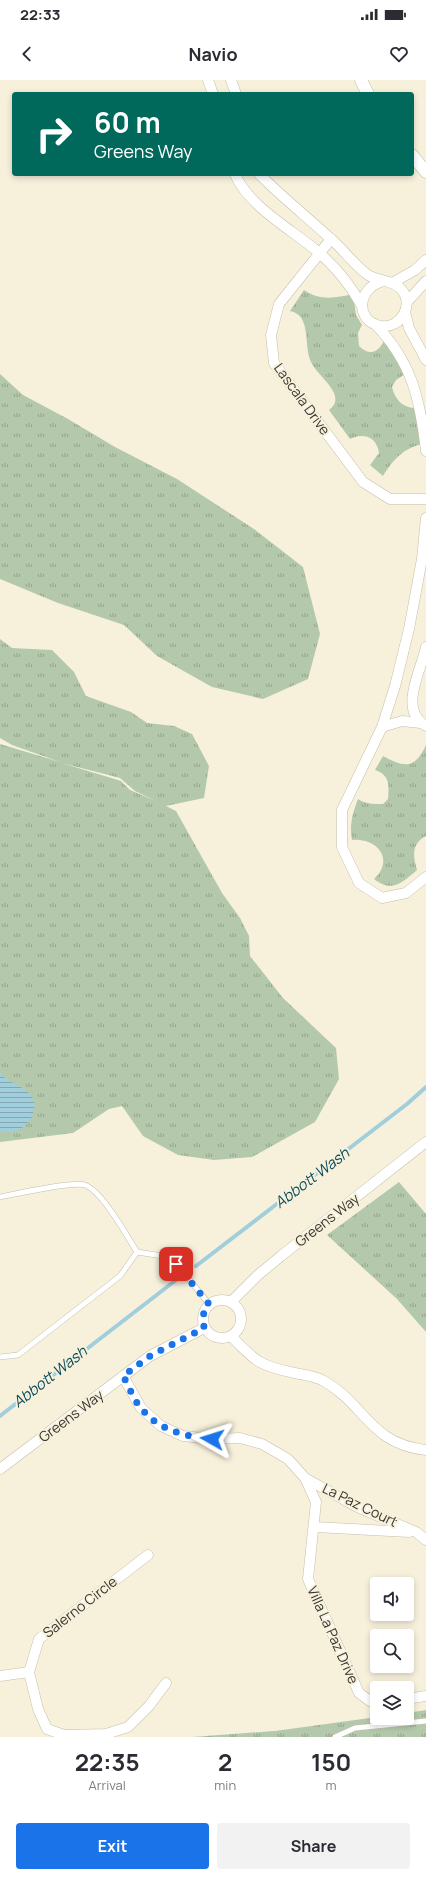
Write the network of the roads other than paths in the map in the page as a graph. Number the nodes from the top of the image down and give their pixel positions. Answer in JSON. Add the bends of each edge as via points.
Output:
{"nodes":[{"id":1,"x":208,"y":80,"type":"edge"},
{"id":2,"x":231,"y":80,"type":"edge"},
{"id":3,"x":361,"y":80,"type":"edge"},
{"id":4,"x":212,"y":92,"type":"edge"},
{"id":5,"x":235,"y":92,"type":"edge"},
{"id":6,"x":367,"y":92,"type":"edge"},
{"id":7,"x":414,"y":157,"type":"edge"},
{"id":8,"x":426,"y":172,"type":"edge"},
{"id":9,"x":236,"y":176,"type":"edge"},
{"id":10,"x":261,"y":176,"type":"edge"},
{"id":11,"x":331,"y":239,"type":"junction"},
{"id":12,"x":319,"y":252,"type":"junction"},
{"id":13,"x":426,"y":260,"type":"edge"},
{"id":14,"x":389,"y":282,"type":"junction"},
{"id":15,"x":426,"y":282,"type":"edge"},
{"id":16,"x":362,"y":306,"type":"junction"},
{"id":17,"x":406,"y":307,"type":"junction"},
{"id":18,"x":374,"y":324,"type":"junction"},
{"id":19,"x":426,"y":360,"type":"edge"},
{"id":20,"x":426,"y":451,"type":"edge"},
{"id":21,"x":426,"y":499,"type":"edge"},
{"id":22,"x":426,"y":518,"type":"edge"},
{"id":23,"x":426,"y":647,"type":"edge"},
{"id":24,"x":423,"y":724,"type":"edge"},
{"id":25,"x":382,"y":727,"type":"junction"},
{"id":26,"x":426,"y":876,"type":"edge"},
{"id":27,"x":426,"y":1142,"type":"edge"},
{"id":28,"x":0,"y":1197,"type":"edge"},
{"id":29,"x":137,"y":1252,"type":"junction"},
{"id":30,"x":231,"y":1302,"type":"junction"},
{"id":31,"x":209,"y":1304,"type":"junction"},
{"id":32,"x":204,"y":1328,"type":"junction"},
{"id":33,"x":231,"y":1336,"type":"junction"},
{"id":34,"x":0,"y":1357,"type":"edge"},
{"id":35,"x":123,"y":1376,"type":"junction"},
{"id":36,"x":426,"y":1450,"type":"edge"},
{"id":37,"x":0,"y":1469,"type":"edge"},
{"id":38,"x":305,"y":1478,"type":"junction"},
{"id":39,"x":315,"y":1527,"type":"junction"},
{"id":40,"x":416,"y":1532,"type":"junction"},
{"id":41,"x":426,"y":1540,"type":"edge"},
{"id":42,"x":148,"y":1554,"type":"dead end"},
{"id":43,"x":29,"y":1672,"type":"junction"},
{"id":44,"x":0,"y":1676,"type":"edge"},
{"id":45,"x":166,"y":1683,"type":"dead end"},
{"id":46,"x":426,"y":1696,"type":"edge"},
{"id":47,"x":414,"y":1698,"type":"edge"},
{"id":48,"x":370,"y":1700,"type":"edge"},
{"id":49,"x":426,"y":1721,"type":"edge"},
{"id":50,"x":334,"y":1737,"type":"edge"}],
"edges":[{"from":1,"to":4,"type":"street"},
{"from":2,"to":5,"type":"street"},
{"from":3,"to":6,"type":"street"},
{"from":7,"to":8,"type":"street"},
{"from":9,"to":12,"type":"street","via":[[254,202]]},
{"from":10,"to":11,"type":"street"},
{"from":11,"to":12,"type":"street","name":"Lascala Drive"},
{"from":11,"to":14,"type":"street","via":[[368,275]]},
{"from":12,"to":16,"type":"street","via":[[351,286]]},
{"from":12,"to":21,"type":"street","name":"Lascala Drive","via":[[279,304],[271,335],[274,363],[364,482],[390,499]]},
{"from":13,"to":14,"type":"street","via":[[415,270]]},
{"from":14,"to":16,"type":"street","via":[[377,282],[366,291]]},
{"from":14,"to":17,"type":"street","via":[[402,290]]},
{"from":15,"to":17,"type":"street"},
{"from":16,"to":18,"type":"street","via":[[364,313]]},
{"from":17,"to":18,"type":"street","via":[[396,323],[389,326]]},
{"from":17,"to":19,"type":"street","via":[[409,328]]},
{"from":18,"to":20,"type":"street","via":[[391,341],[409,372],[422,415]]},
{"from":22,"to":25,"type":"street","via":[[422,559],[409,629]]},
{"from":23,"to":24,"type":"street","via":[[412,696],[413,710]]},
{"from":24,"to":25,"type":"street","via":[[402,721]]},
{"from":25,"to":26,"type":"street","via":[[342,810],[342,847],[359,883],[382,898],[406,893]]},
{"from":27,"to":30,"type":"street","name":"Greens Way","via":[[281,1256]]},
{"from":28,"to":29,"type":"lane","via":[[69,1185],[85,1185],[102,1198]]},
{"from":29,"to":31,"type":"lane","via":[[169,1257]]},
{"from":29,"to":34,"type":"lane","via":[[120,1276],[18,1356]]},
{"from":30,"to":31,"type":"street","via":[[220,1300]]},
{"from":30,"to":33,"type":"street","via":[[239,1310],[241,1322]]},
{"from":31,"to":32,"type":"street","via":[[203,1315]]},
{"from":32,"to":33,"type":"street","via":[[213,1336]]},
{"from":32,"to":35,"type":"street","name":"Greens Way","via":[[150,1356]]},
{"from":33,"to":36,"type":"street","via":[[256,1361],[321,1379],[345,1395],[369,1424],[391,1440],[415,1449]]},
{"from":35,"to":37,"type":"street","name":"Greens Way"},
{"from":35,"to":38,"type":"street","name":"Villa La Paz Drive","via":[[140,1408],[161,1426],[183,1436],[240,1438],[262,1444],[288,1459]]},
{"from":38,"to":39,"type":"street","name":"Villa La Paz Drive","via":[[316,1502]]},
{"from":38,"to":40,"type":"street","name":"La Paz Court","via":[[356,1507]]},
{"from":39,"to":40,"type":"street","name":"La Paz Court"},
{"from":39,"to":48,"type":"street","name":"Villa La Paz Drive","via":[[308,1579],[359,1693]]},
{"from":40,"to":41,"type":"street","name":"La Paz Court"},
{"from":42,"to":43,"type":"street","name":"Salerno Circle","via":[[39,1639]]},
{"from":43,"to":44,"type":"street"},
{"from":43,"to":45,"type":"street","via":[[38,1708],[47,1729],[64,1735],[106,1734],[128,1726],[149,1706]]},
{"from":46,"to":47,"type":"street"},
{"from":49,"to":50,"type":"lane","via":[[354,1728]]}]}
